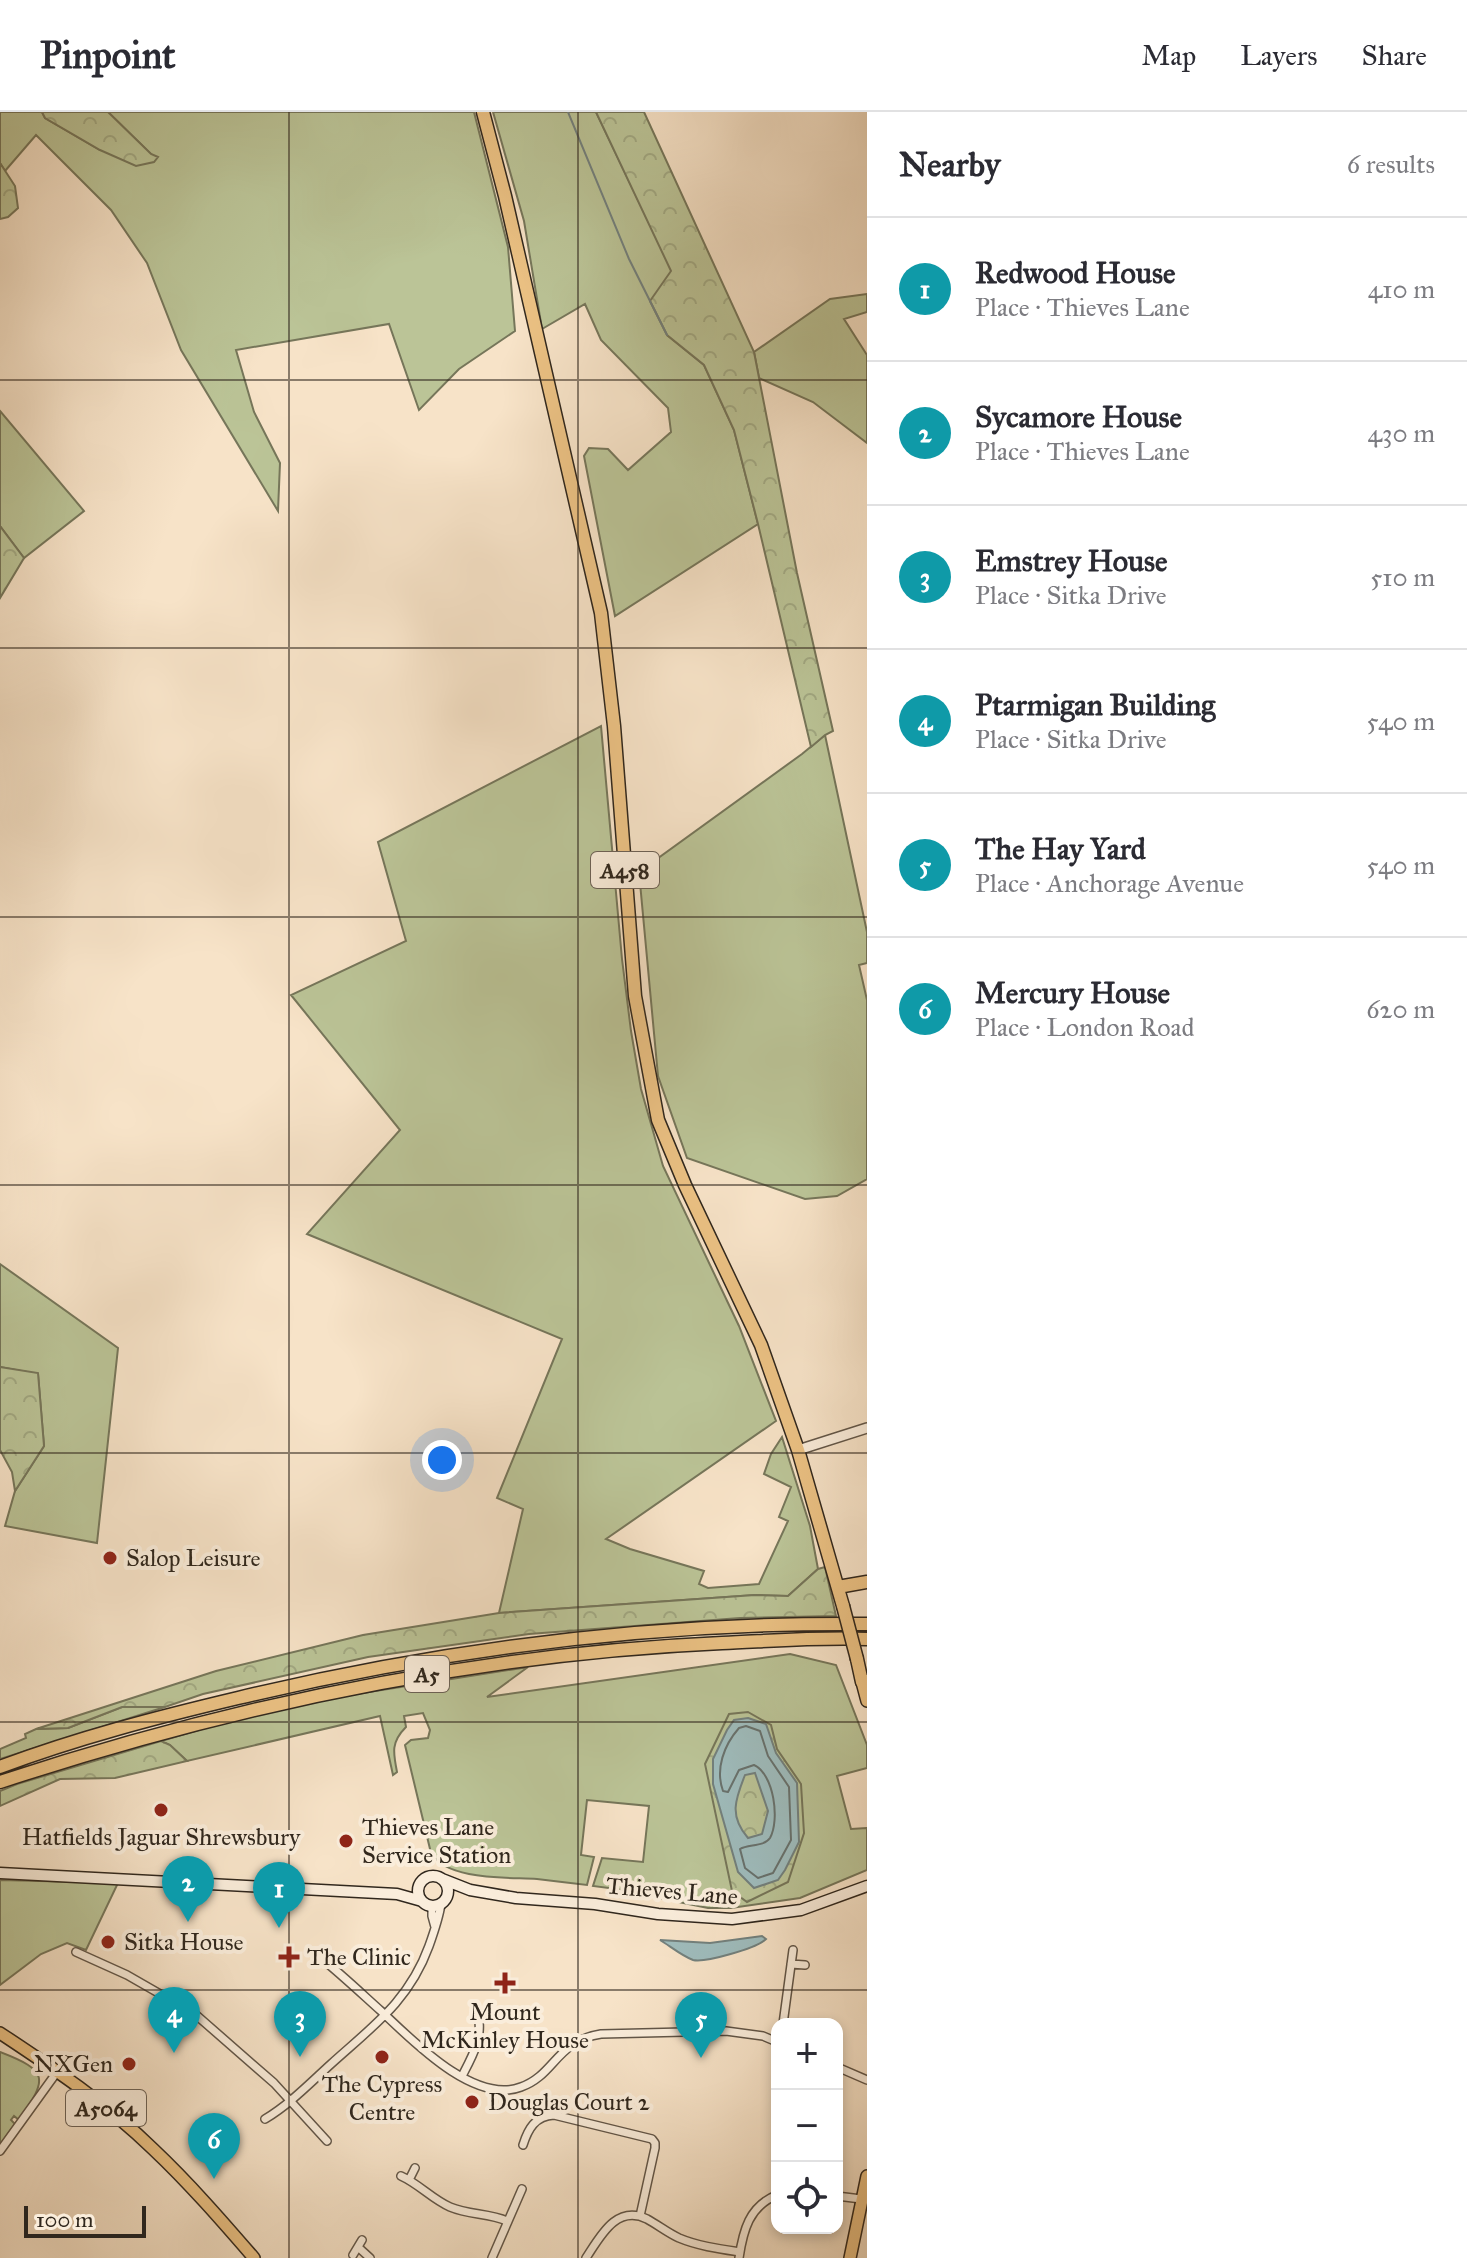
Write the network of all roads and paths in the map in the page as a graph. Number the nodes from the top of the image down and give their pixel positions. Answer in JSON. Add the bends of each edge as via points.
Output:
{"nodes":[{"id":1,"x":483,"y":112,"type":"edge"},
{"id":2,"x":867,"y":1428,"type":"edge"},
{"id":3,"x":798,"y":1450,"type":"junction"},
{"id":4,"x":867,"y":1582,"type":"edge"},
{"id":5,"x":838,"y":1587,"type":"junction"},
{"id":6,"x":867,"y":1624,"type":"edge"},
{"id":7,"x":867,"y":1639,"type":"edge"},
{"id":8,"x":865,"y":1682,"type":"edge"},
{"id":9,"x":867,"y":1701,"type":"edge"},
{"id":10,"x":0,"y":1767,"type":"edge"},
{"id":11,"x":0,"y":1782,"type":"edge"},
{"id":12,"x":0,"y":1873,"type":"edge"},
{"id":13,"x":442,"y":1879,"type":"junction"},
{"id":14,"x":419,"y":1884,"type":"junction"},
{"id":15,"x":867,"y":1886,"type":"edge"},
{"id":16,"x":470,"y":1890,"type":"junction"},
{"id":17,"x":397,"y":1894,"type":"junction"},
{"id":18,"x":436,"y":1902,"type":"junction"},
{"id":19,"x":793,"y":1950,"type":"dead end"},
{"id":20,"x":76,"y":1952,"type":"dead end"},
{"id":21,"x":321,"y":1958,"type":"dead end"},
{"id":22,"x":791,"y":1964,"type":"junction"},
{"id":23,"x":805,"y":1965,"type":"dead end"},
{"id":24,"x":478,"y":2014,"type":"dead end"},
{"id":25,"x":386,"y":2015,"type":"junction"},
{"id":26,"x":784,"y":2018,"type":"edge"},
{"id":27,"x":0,"y":2033,"type":"edge"},
{"id":28,"x":771,"y":2039,"type":"edge"},
{"id":29,"x":843,"y":2070,"type":"edge"},
{"id":30,"x":57,"y":2072,"type":"junction"},
{"id":31,"x":462,"y":2076,"type":"junction"},
{"id":32,"x":867,"y":2080,"type":"edge"},
{"id":33,"x":290,"y":2102,"type":"junction"},
{"id":34,"x":265,"y":2119,"type":"dead end"},
{"id":35,"x":528,"y":2140,"type":"dead end"},
{"id":36,"x":327,"y":2141,"type":"dead end"},
{"id":37,"x":0,"y":2151,"type":"edge"},
{"id":38,"x":415,"y":2168,"type":"dead end"},
{"id":39,"x":401,"y":2176,"type":"dead end"},
{"id":40,"x":867,"y":2176,"type":"edge"},
{"id":41,"x":409,"y":2180,"type":"junction"},
{"id":42,"x":522,"y":2189,"type":"dead end"},
{"id":43,"x":843,"y":2197,"type":"edge"},
{"id":44,"x":771,"y":2199,"type":"edge"},
{"id":45,"x":861,"y":2199,"type":"junction"},
{"id":46,"x":640,"y":2216,"type":"junction"},
{"id":47,"x":507,"y":2221,"type":"junction"},
{"id":48,"x":358,"y":2248,"type":"dead end"},
{"id":49,"x":740,"y":2255,"type":"edge"},
{"id":50,"x":254,"y":2258,"type":"edge"},
{"id":51,"x":370,"y":2258,"type":"edge"},
{"id":52,"x":492,"y":2258,"type":"edge"},
{"id":53,"x":586,"y":2258,"type":"edge"},
{"id":54,"x":850,"y":2258,"type":"edge"}],
"edges":[{"from":1,"to":3,"type":"highway","number":"A458","via":[[601,613],[635,996],[658,1120],[761,1345]]},
{"from":2,"to":3,"type":"street"},
{"from":3,"to":5,"type":"highway","number":"A458"},
{"from":4,"to":5,"type":"highway"},
{"from":5,"to":8,"type":"highway","number":"A458","bridge":true},
{"from":6,"to":10,"type":"highway","number":"A5","via":[[686,1629],[406,1663],[186,1710]]},
{"from":7,"to":11,"type":"highway","number":"A5","via":[[581,1652],[407,1677],[196,1723]]},
{"from":8,"to":9,"type":"main road","number":"A458"},
{"from":12,"to":17,"type":"main road"},
{"from":13,"to":14,"type":"main road","via":[[429,1876]]},
{"from":13,"to":16,"type":"main road"},
{"from":13,"to":18,"type":"main road","via":[[448,1889]]},
{"from":14,"to":17,"type":"main road"},
{"from":14,"to":18,"type":"main road","via":[[418,1893]]},
{"from":15,"to":16,"type":"main road","name":"Thieves Lane","via":[[801,1910],[732,1919]]},
{"from":16,"to":18,"type":"main road"},
{"from":17,"to":18,"type":"main road"},
{"from":18,"to":25,"type":"street","via":[[439,1917],[415,1978]]},
{"from":19,"to":22,"type":"street"},
{"from":20,"to":33,"type":"street","via":[[195,2014]]},
{"from":21,"to":25,"type":"street"},
{"from":22,"to":23,"type":"street"},
{"from":22,"to":26,"type":"street"},
{"from":24,"to":31,"type":"street","via":[[479,2042]]},
{"from":25,"to":31,"type":"street","via":[[431,2057]]},
{"from":25,"to":33,"type":"street"},
{"from":27,"to":30,"type":"main road","number":"A5064"},
{"from":28,"to":31,"type":"street","via":[[726,2031],[601,2034],[577,2041],[535,2081],[514,2090],[491,2088]]},
{"from":29,"to":32,"type":"street"},
{"from":30,"to":37,"type":"street"},
{"from":30,"to":50,"type":"main road","number":"A5064","via":[[153,2149]]},
{"from":33,"to":34,"type":"street"},
{"from":33,"to":36,"type":"street"},
{"from":35,"to":46,"type":"street","via":[[533,2123],[545,2115],[652,2139],[655,2148]]},
{"from":38,"to":41,"type":"street"},
{"from":39,"to":41,"type":"street"},
{"from":40,"to":45,"type":"main road"},
{"from":41,"to":47,"type":"street","via":[[448,2206]]},
{"from":42,"to":47,"type":"street"},
{"from":43,"to":45,"type":"street"},
{"from":44,"to":49,"type":"street","via":[[749,2219]]},
{"from":45,"to":54,"type":"main road"},
{"from":46,"to":49,"type":"street","via":[[686,2241]]},
{"from":46,"to":53,"type":"street","via":[[614,2221]]},
{"from":47,"to":52,"type":"street"},
{"from":48,"to":51,"type":"street"}]}
